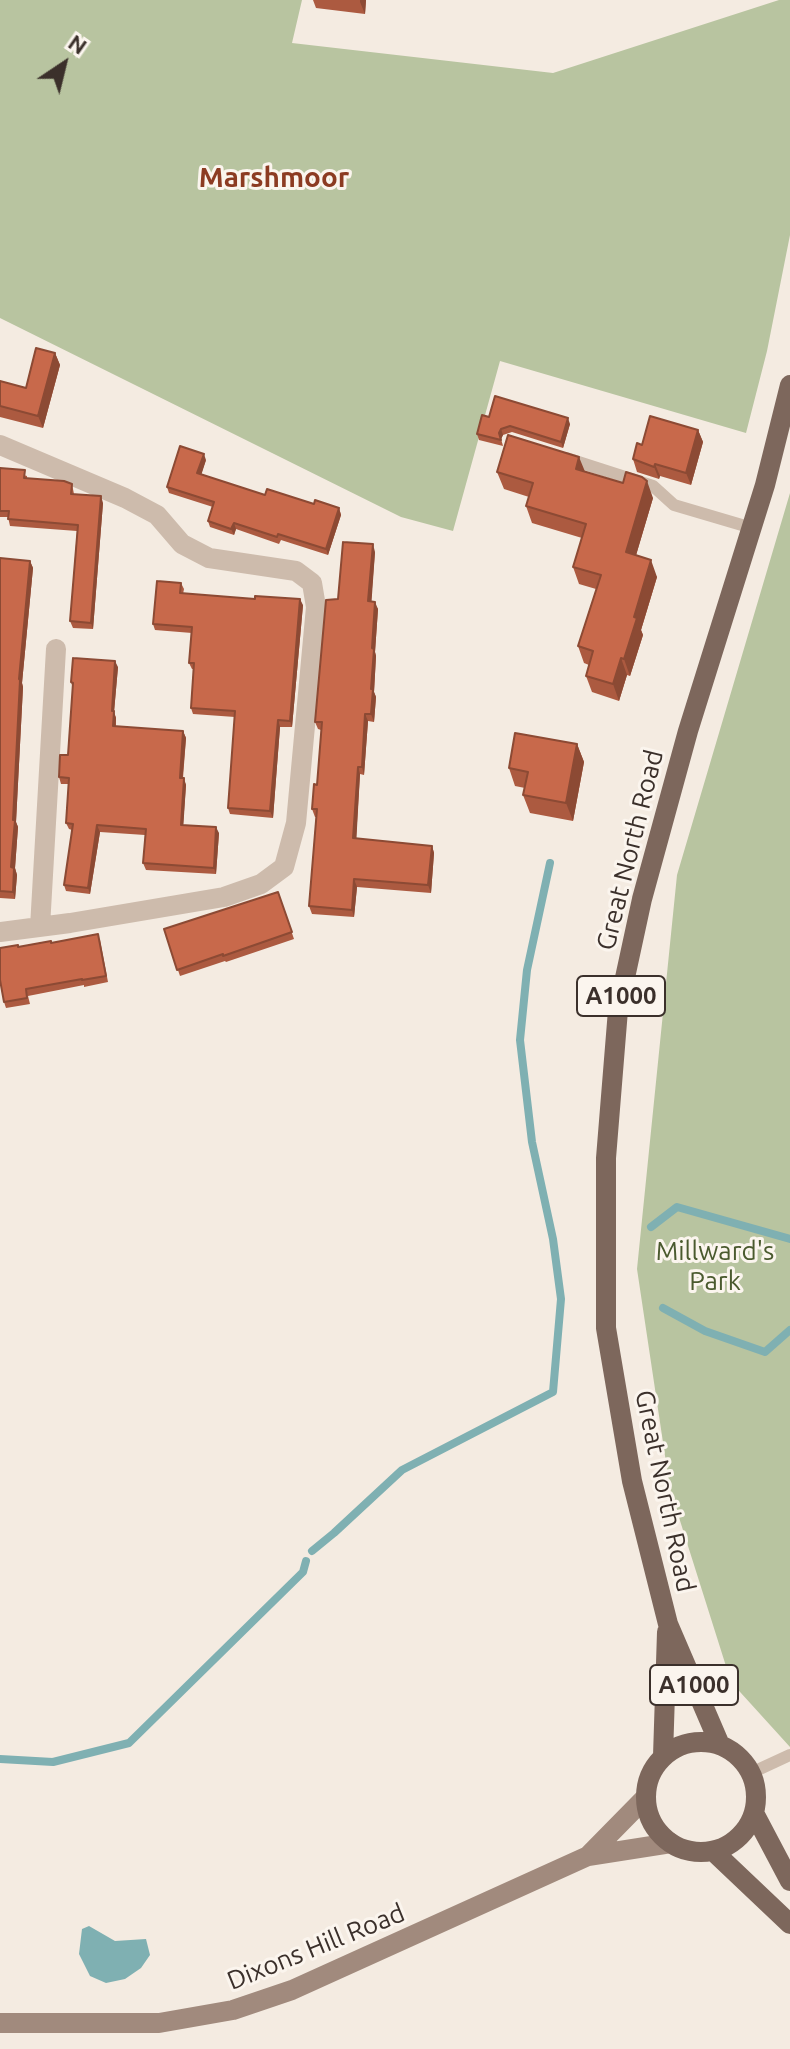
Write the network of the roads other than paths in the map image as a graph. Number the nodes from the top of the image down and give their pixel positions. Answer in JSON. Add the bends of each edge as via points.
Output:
{"nodes":[{"id":1,"x":790,"y":385,"type":"edge"},
{"id":2,"x":0,"y":445,"type":"edge"},
{"id":3,"x":553,"y":454,"type":"edge"},
{"id":4,"x":752,"y":528,"type":"junction"},
{"id":5,"x":56,"y":649,"type":"dead end"},
{"id":6,"x":40,"y":927,"type":"junction"},
{"id":7,"x":0,"y":932,"type":"edge"},
{"id":8,"x":668,"y":1624,"type":"junction"},
{"id":9,"x":720,"y":1745,"type":"junction"},
{"id":10,"x":790,"y":1755,"type":"edge"},
{"id":11,"x":663,"y":1756,"type":"junction"},
{"id":12,"x":751,"y":1773,"type":"junction"},
{"id":13,"x":645,"y":1798,"type":"junction"},
{"id":14,"x":754,"y":1813,"type":"junction"},
{"id":15,"x":671,"y":1843,"type":"junction"},
{"id":16,"x":713,"y":1851,"type":"junction"},
{"id":17,"x":588,"y":1856,"type":"junction"},
{"id":18,"x":790,"y":1881,"type":"edge"},
{"id":19,"x":790,"y":1924,"type":"edge"},
{"id":20,"x":0,"y":2023,"type":"edge"}],
"edges":[{"from":1,"to":4,"type":"main road","name":"Great North Road","number":"A1000"},
{"from":2,"to":6,"type":"street","via":[[157,515],[182,544],[209,558],[296,571],[312,583],[316,607],[296,823],[284,867],[261,884],[224,897]]},
{"from":3,"to":4,"type":"lane","via":[[653,486],[674,505]]},
{"from":4,"to":8,"type":"main road","name":"Great North Road","number":"A1000","via":[[688,731],[639,913],[618,1010],[606,1158],[606,1328],[632,1481]]},
{"from":5,"to":6,"type":"street"},
{"from":6,"to":7,"type":"street"},
{"from":8,"to":9,"type":"main road","name":"Great North Road","number":"A1000"},
{"from":8,"to":11,"type":"main road","name":"Great North Road","number":"A1000"},
{"from":9,"to":11,"type":"main road","via":[[680,1745]]},
{"from":9,"to":12,"type":"main road"},
{"from":10,"to":12,"type":"lane"},
{"from":11,"to":13,"type":"main road","via":[[648,1778]]},
{"from":12,"to":14,"type":"main road"},
{"from":13,"to":15,"type":"main road","via":[[659,1834]]},
{"from":13,"to":17,"type":"street","name":"Dixons Hill Road"},
{"from":14,"to":16,"type":"main road","via":[[733,1843]]},
{"from":14,"to":18,"type":"main road"},
{"from":15,"to":16,"type":"main road","via":[[691,1851]]},
{"from":15,"to":17,"type":"street","name":"Dixons Hill Road"},
{"from":16,"to":19,"type":"main road"},
{"from":17,"to":20,"type":"street","name":"Dixons Hill Road","via":[[292,1990],[233,2010],[159,2023]]}]}
